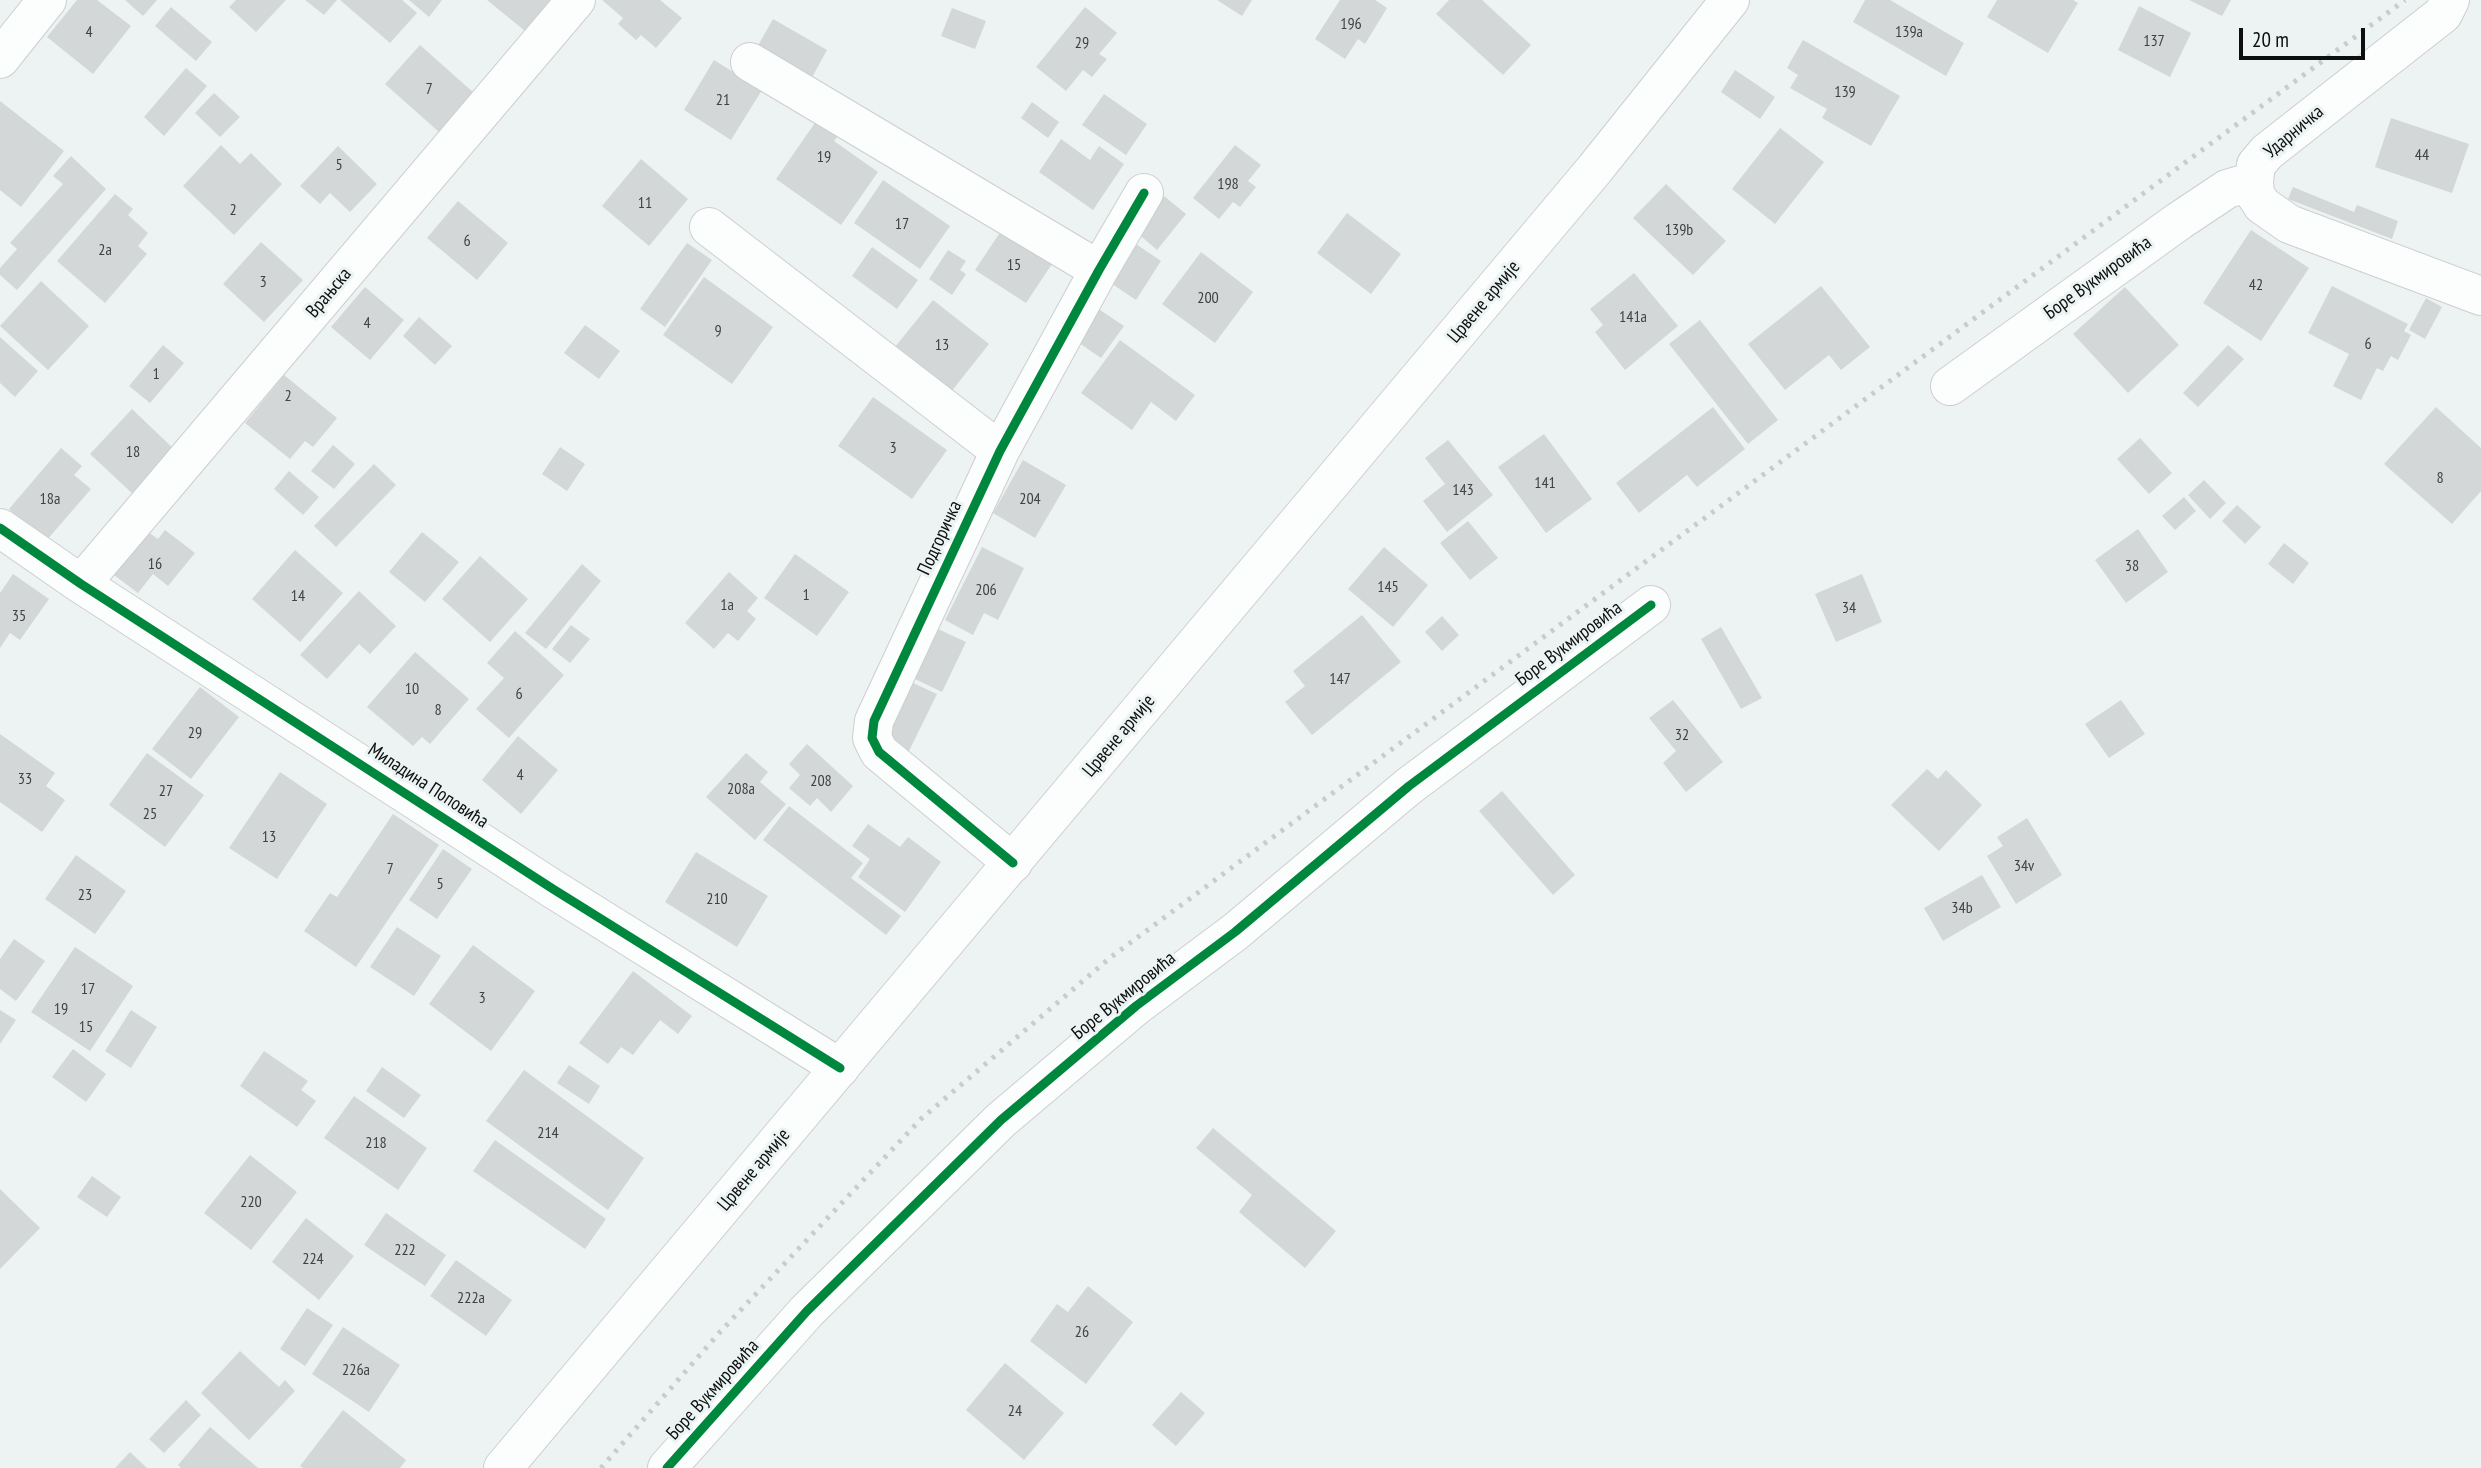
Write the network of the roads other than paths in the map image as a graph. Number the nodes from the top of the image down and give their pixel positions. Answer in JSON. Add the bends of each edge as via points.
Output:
{"nodes":[{"id":1,"x":47,"y":0,"type":"edge"},
{"id":2,"x":576,"y":0,"type":"edge"},
{"id":3,"x":1730,"y":0,"type":"edge"},
{"id":4,"x":2450,"y":0,"type":"edge"},
{"id":5,"x":0,"y":59,"type":"edge"},
{"id":6,"x":750,"y":62,"type":"dead end"},
{"id":7,"x":2253,"y":181,"type":"junction"},
{"id":8,"x":1144,"y":193,"type":"dead end"},
{"id":9,"x":709,"y":227,"type":"dead end"},
{"id":10,"x":1099,"y":270,"type":"junction"},
{"id":11,"x":2481,"y":296,"type":"edge"},
{"id":12,"x":1950,"y":387,"type":"dead end"},
{"id":13,"x":1000,"y":451,"type":"junction"},
{"id":14,"x":0,"y":528,"type":"edge"},
{"id":15,"x":81,"y":584,"type":"junction"},
{"id":16,"x":1651,"y":605,"type":"dead end"},
{"id":17,"x":1013,"y":863,"type":"junction"},
{"id":18,"x":840,"y":1068,"type":"junction"},
{"id":19,"x":503,"y":1468,"type":"edge"},
{"id":20,"x":667,"y":1468,"type":"edge"}],
"edges":[{"from":1,"to":5,"type":"street"},
{"from":2,"to":15,"type":"street","name":"Врањска"},
{"from":3,"to":17,"type":"street","name":"Црвене армије","via":[[1594,170]]},
{"from":4,"to":7,"type":"street","name":"Ударничка","via":[[2443,14],[2267,152],[2256,165]]},
{"from":6,"to":10,"type":"street"},
{"from":7,"to":11,"type":"street","name":"Ударничка","via":[[2262,205],[2289,224]]},
{"from":7,"to":12,"type":"street","name":"Боре Вукмировића","via":[[2227,190],[2179,221]]},
{"from":8,"to":10,"type":"street","name":"Подгоричка"},
{"from":9,"to":13,"type":"street"},
{"from":10,"to":13,"type":"street","name":"Подгоричка"},
{"from":13,"to":17,"type":"street","name":"Подгоричка","via":[[874,721],[872,738],[879,752]]},
{"from":14,"to":15,"type":"street","name":"Миладина Поповића"},
{"from":15,"to":18,"type":"street","name":"Миладина Поповића"},
{"from":16,"to":20,"type":"street","name":"Боре Вукмировића","via":[[1409,786],[1001,1120],[807,1311]]},
{"from":17,"to":18,"type":"street","name":"Црвене армије"},
{"from":18,"to":19,"type":"street","name":"Црвене армије"}]}
